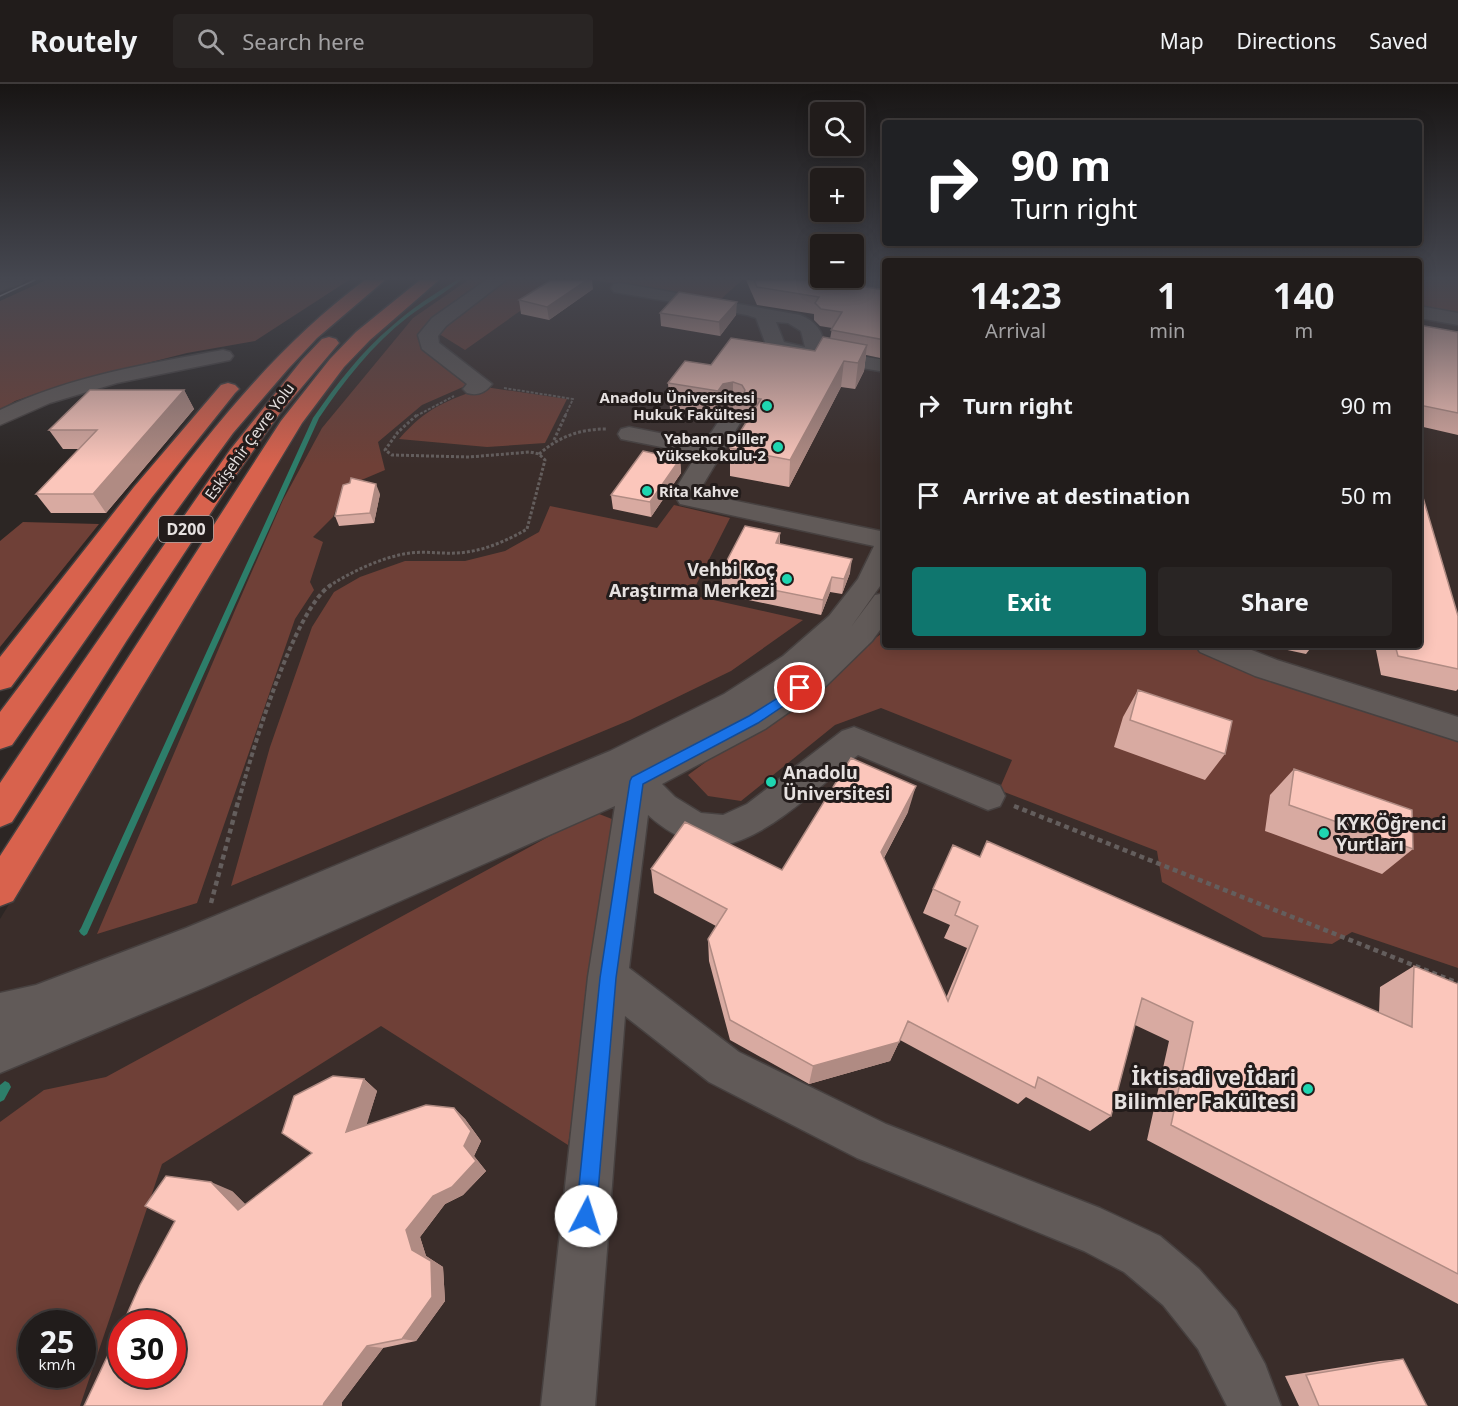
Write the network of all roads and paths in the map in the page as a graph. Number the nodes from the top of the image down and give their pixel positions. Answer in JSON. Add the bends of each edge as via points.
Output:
{"nodes":[{"id":1,"x":274,"y":342,"type":"edge"},
{"id":2,"x":302,"y":342,"type":"edge"},
{"id":3,"x":331,"y":342,"type":"edge"},
{"id":4,"x":358,"y":342,"type":"edge"},
{"id":5,"x":429,"y":342,"type":"edge"},
{"id":6,"x":775,"y":342,"type":"edge"},
{"id":7,"x":813,"y":342,"type":"edge"},
{"id":8,"x":814,"y":355,"type":"junction"},
{"id":9,"x":223,"y":356,"type":"dead end"},
{"id":10,"x":882,"y":366,"type":"edge"},
{"id":11,"x":485,"y":385,"type":"junction"},
{"id":12,"x":510,"y":388,"type":"junction"},
{"id":13,"x":0,"y":418,"type":"edge"},
{"id":14,"x":732,"y":418,"type":"edge"},
{"id":15,"x":629,"y":434,"type":"joint"},
{"id":16,"x":554,"y":440,"type":"junction"},
{"id":17,"x":710,"y":450,"type":"junction"},
{"id":18,"x":539,"y":454,"type":"junction"},
{"id":19,"x":882,"y":539,"type":"edge"},
{"id":20,"x":882,"y":556,"type":"edge"},
{"id":21,"x":882,"y":606,"type":"edge"},
{"id":22,"x":1217,"y":648,"type":"edge"},
{"id":23,"x":0,"y":679,"type":"edge"},
{"id":24,"x":1458,"y":729,"type":"edge"},
{"id":25,"x":0,"y":736,"type":"edge"},
{"id":26,"x":638,"y":766,"type":"junction"},
{"id":27,"x":988,"y":796,"type":"joint"},
{"id":28,"x":0,"y":812,"type":"edge"},
{"id":29,"x":32,"y":839,"type":"junction"},
{"id":30,"x":0,"y":871,"type":"edge"},
{"id":31,"x":0,"y":889,"type":"edge"},
{"id":32,"x":196,"y":943,"type":"junction"},
{"id":33,"x":608,"y":978,"type":"junction"},
{"id":34,"x":1458,"y":983,"type":"edge"},
{"id":35,"x":0,"y":1014,"type":"edge"},
{"id":36,"x":0,"y":1051,"type":"edge"},
{"id":37,"x":568,"y":1406,"type":"edge"},
{"id":38,"x":1254,"y":1406,"type":"edge"}],
"edges":[{"from":1,"to":23,"type":"highway","via":[[250,364],[143,492]]},
{"from":2,"to":25,"type":"highway","name":"Eskişehir Çevre Yolu","number":"D200","via":[[219,435]]},
{"from":3,"to":28,"type":"highway","name":"Eskişehir Çevre Yolu","number":"D200","via":[[292,382],[240,451]]},
{"from":4,"to":29,"type":"highway","via":[[292,421]]},
{"from":5,"to":11,"type":"street"},
{"from":6,"to":8,"type":"street","via":[[788,351]]},
{"from":7,"to":8,"type":"street"},
{"from":8,"to":10,"type":"street"},
{"from":9,"to":13,"type":"street","via":[[114,377],[42,398]]},
{"from":11,"to":12,"type":"path"},
{"from":11,"to":12,"type":"path"},
{"from":11,"to":18,"type":"path","via":[[426,408],[406,422],[385,450],[392,455]]},
{"from":12,"to":16,"type":"path","via":[[573,399]]},
{"from":14,"to":17,"type":"street"},
{"from":15,"to":16,"type":"path","via":[[595,429]]},
{"from":15,"to":17,"type":"street"},
{"from":16,"to":18,"type":"path"},
{"from":17,"to":19,"type":"street","via":[[685,493],[689,499]]},
{"from":18,"to":32,"type":"path","via":[[545,460],[527,529],[485,548],[460,553],[411,553],[383,560],[324,589],[301,624],[257,734],[210,909]]},
{"from":20,"to":26,"type":"street","via":[[870,582],[839,623],[794,664]]},
{"from":21,"to":26,"type":"street","via":[[862,634],[815,678],[754,720]]},
{"from":22,"to":24,"type":"street","via":[[1266,668]]},
{"from":26,"to":27,"type":"street","via":[[663,807],[694,828],[726,830],[759,814],[854,740]]},
{"from":26,"to":32,"type":"street"},
{"from":26,"to":33,"type":"street"},
{"from":26,"to":36,"type":"street","via":[[189,975]]},
{"from":27,"to":34,"type":"path"},
{"from":29,"to":30,"type":"highway"},
{"from":29,"to":31,"type":"highway"},
{"from":32,"to":35,"type":"street","via":[[36,1005]]},
{"from":33,"to":37,"type":"street"},
{"from":33,"to":38,"type":"street","via":[[724,1067],[873,1142],[1100,1233],[1142,1254],[1181,1287],[1216,1330],[1246,1383]]}]}
